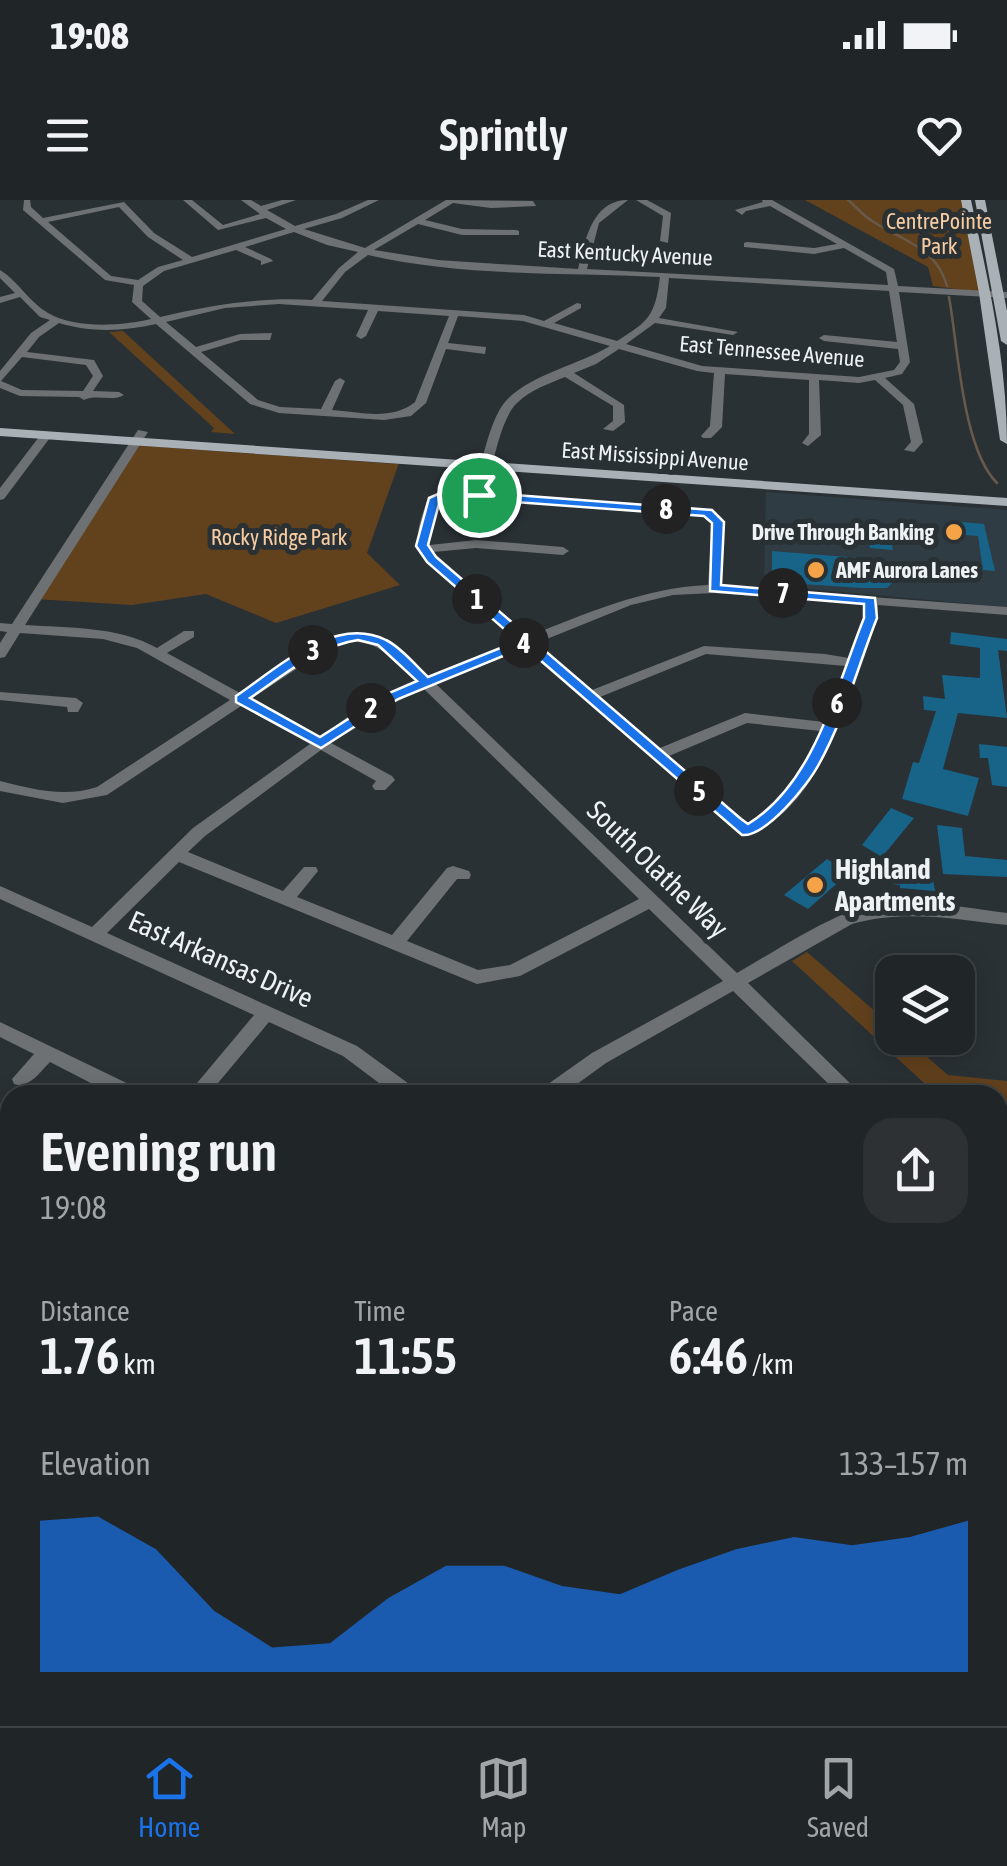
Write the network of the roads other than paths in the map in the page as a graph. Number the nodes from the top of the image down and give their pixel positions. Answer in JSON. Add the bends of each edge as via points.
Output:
{"nodes":[{"id":1,"x":187,"y":200,"type":"edge"},
{"id":2,"x":245,"y":200,"type":"edge"},
{"id":3,"x":292,"y":200,"type":"edge"},
{"id":4,"x":375,"y":200,"type":"edge"},
{"id":5,"x":451,"y":200,"type":"edge"},
{"id":6,"x":624,"y":200,"type":"edge"},
{"id":7,"x":640,"y":200,"type":"edge"},
{"id":8,"x":966,"y":200,"type":"edge"},
{"id":9,"x":980,"y":200,"type":"edge"},
{"id":10,"x":769,"y":201,"type":"edge"},
{"id":11,"x":28,"y":202,"type":"edge"},
{"id":12,"x":533,"y":204,"type":"dead end"},
{"id":13,"x":261,"y":212,"type":"junction"},
{"id":14,"x":742,"y":212,"type":"dead end"},
{"id":15,"x":42,"y":222,"type":"junction"},
{"id":16,"x":416,"y":222,"type":"junction"},
{"id":17,"x":294,"y":229,"type":"junction"},
{"id":18,"x":516,"y":233,"type":"dead end"},
{"id":19,"x":666,"y":241,"type":"dead end"},
{"id":20,"x":748,"y":245,"type":"dead end"},
{"id":21,"x":236,"y":246,"type":"junction"},
{"id":22,"x":847,"y":246,"type":"junction"},
{"id":23,"x":367,"y":251,"type":"junction"},
{"id":24,"x":190,"y":260,"type":"junction"},
{"id":25,"x":431,"y":261,"type":"junction"},
{"id":26,"x":264,"y":263,"type":"dead end"},
{"id":27,"x":507,"y":266,"type":"junction"},
{"id":28,"x":582,"y":270,"type":"junction"},
{"id":29,"x":0,"y":274,"type":"edge"},
{"id":30,"x":421,"y":275,"type":"dead end"},
{"id":31,"x":665,"y":275,"type":"junction"},
{"id":32,"x":502,"y":280,"type":"dead end"},
{"id":33,"x":740,"y":280,"type":"junction"},
{"id":34,"x":140,"y":283,"type":"junction"},
{"id":35,"x":817,"y":284,"type":"junction"},
{"id":36,"x":896,"y":288,"type":"junction"},
{"id":37,"x":215,"y":292,"type":"dead end"},
{"id":38,"x":21,"y":294,"type":"junction"},
{"id":39,"x":740,"y":294,"type":"dead end"},
{"id":40,"x":985,"y":294,"type":"junction"},
{"id":41,"x":1004,"y":295,"type":"edge"},
{"id":42,"x":818,"y":298,"type":"dead end"},
{"id":43,"x":0,"y":300,"type":"edge"},
{"id":44,"x":315,"y":304,"type":"junction"},
{"id":45,"x":225,"y":305,"type":"junction"},
{"id":46,"x":577,"y":306,"type":"dead end"},
{"id":47,"x":375,"y":307,"type":"junction"},
{"id":48,"x":455,"y":312,"type":"junction"},
{"id":49,"x":57,"y":320,"type":"junction"},
{"id":50,"x":654,"y":320,"type":"junction"},
{"id":51,"x":158,"y":321,"type":"junction"},
{"id":52,"x":547,"y":323,"type":"junction"},
{"id":53,"x":733,"y":332,"type":"dead end"},
{"id":54,"x":362,"y":336,"type":"dead end"},
{"id":55,"x":266,"y":338,"type":"dead end"},
{"id":56,"x":824,"y":338,"type":"dead end"},
{"id":57,"x":1007,"y":342,"type":"edge"},
{"id":58,"x":442,"y":346,"type":"junction"},
{"id":59,"x":617,"y":346,"type":"junction"},
{"id":60,"x":903,"y":346,"type":"junction"},
{"id":61,"x":192,"y":351,"type":"junction"},
{"id":62,"x":481,"y":352,"type":"dead end"},
{"id":63,"x":20,"y":354,"type":"junction"},
{"id":64,"x":720,"y":371,"type":"junction"},
{"id":65,"x":566,"y":373,"type":"junction"},
{"id":66,"x":814,"y":377,"type":"junction"},
{"id":67,"x":880,"y":378,"type":"junction"},
{"id":68,"x":0,"y":381,"type":"edge"},
{"id":69,"x":340,"y":382,"type":"dead end"},
{"id":70,"x":119,"y":395,"type":"dead end"},
{"id":71,"x":84,"y":397,"type":"junction"},
{"id":72,"x":325,"y":413,"type":"junction"},
{"id":73,"x":0,"y":422,"type":"edge"},
{"id":74,"x":610,"y":429,"type":"dead end"},
{"id":75,"x":0,"y":432,"type":"edge"},
{"id":76,"x":46,"y":435,"type":"junction"},
{"id":77,"x":707,"y":436,"type":"dead end"},
{"id":78,"x":139,"y":437,"type":"junction"},
{"id":79,"x":1007,"y":440,"type":"edge"},
{"id":80,"x":808,"y":442,"type":"dead end"},
{"id":81,"x":910,"y":450,"type":"dead end"},
{"id":82,"x":489,"y":462,"type":"junction"},
{"id":83,"x":3,"y":489,"type":"edge"},
{"id":84,"x":1007,"y":492,"type":"edge"},
{"id":85,"x":479,"y":495,"type":"junction"},
{"id":86,"x":1007,"y":502,"type":"edge"},
{"id":87,"x":424,"y":549,"type":"junction"},
{"id":88,"x":563,"y":551,"type":"dead end"},
{"id":89,"x":714,"y":588,"type":"junction"},
{"id":90,"x":871,"y":600,"type":"junction"},
{"id":91,"x":1007,"y":611,"type":"edge"},
{"id":92,"x":8,"y":628,"type":"edge"},
{"id":93,"x":190,"y":634,"type":"dead end"},
{"id":94,"x":526,"y":642,"type":"junction"},
{"id":95,"x":158,"y":653,"type":"junction"},
{"id":96,"x":0,"y":654,"type":"edge"},
{"id":97,"x":852,"y":663,"type":"junction"},
{"id":98,"x":426,"y":682,"type":"junction"},
{"id":99,"x":0,"y":696,"type":"edge"},
{"id":100,"x":590,"y":696,"type":"junction"},
{"id":101,"x":240,"y":699,"type":"junction"},
{"id":102,"x":73,"y":709,"type":"dead end"},
{"id":103,"x":827,"y":728,"type":"junction"},
{"id":104,"x":321,"y":744,"type":"junction"},
{"id":105,"x":657,"y":755,"type":"junction"},
{"id":106,"x":0,"y":786,"type":"edge"},
{"id":107,"x":380,"y":786,"type":"dead end"},
{"id":108,"x":176,"y":854,"type":"junction"},
{"id":109,"x":310,"y":871,"type":"dead end"},
{"id":110,"x":463,"y":876,"type":"dead end"},
{"id":111,"x":0,"y":892,"type":"edge"},
{"id":112,"x":285,"y":900,"type":"junction"},
{"id":113,"x":651,"y":900,"type":"junction"},
{"id":114,"x":1007,"y":919,"type":"edge"},
{"id":115,"x":94,"y":935,"type":"junction"},
{"id":116,"x":394,"y":946,"type":"junction"},
{"id":117,"x":735,"y":982,"type":"junction"},
{"id":118,"x":266,"y":1013,"type":"junction"},
{"id":119,"x":0,"y":1030,"type":"edge"},
{"id":120,"x":46,"y":1052,"type":"junction"},
{"id":121,"x":21,"y":1079,"type":"dead end"},
{"id":122,"x":112,"y":1085,"type":"edge"},
{"id":123,"x":205,"y":1085,"type":"edge"},
{"id":124,"x":391,"y":1085,"type":"edge"},
{"id":125,"x":562,"y":1085,"type":"edge"},
{"id":126,"x":842,"y":1085,"type":"edge"}],
"edges":[{"from":1,"to":13,"type":"street","via":[[221,228]]},
{"from":2,"to":13,"type":"street","name":"East Kentucky Avenue"},
{"from":3,"to":13,"type":"street"},
{"from":4,"to":17,"type":"street"},
{"from":5,"to":12,"type":"street"},
{"from":5,"to":16,"type":"street"},
{"from":6,"to":28,"type":"street","via":[[595,222]]},
{"from":7,"to":19,"type":"street","via":[[668,215]]},
{"from":8,"to":40,"type":"main road"},
{"from":9,"to":41,"type":"main road"},
{"from":10,"to":14,"type":"street"},
{"from":10,"to":22,"type":"street"},
{"from":11,"to":15,"type":"street","via":[[26,208]]},
{"from":13,"to":17,"type":"street","name":"East Kentucky Avenue"},
{"from":15,"to":24,"type":"street","via":[[120,204]]},
{"from":15,"to":34,"type":"street","via":[[108,278]]},
{"from":16,"to":18,"type":"street"},
{"from":16,"to":23,"type":"street"},
{"from":17,"to":21,"type":"street"},
{"from":17,"to":23,"type":"street","name":"East Kentucky Avenue"},
{"from":20,"to":22,"type":"street","via":[[814,251]]},
{"from":21,"to":24,"type":"street"},
{"from":21,"to":26,"type":"street"},
{"from":22,"to":36,"type":"street","via":[[891,271]]},
{"from":23,"to":25,"type":"street","name":"East Kentucky Avenue"},
{"from":23,"to":44,"type":"street","via":[[330,278]]},
{"from":24,"to":34,"type":"street"},
{"from":25,"to":27,"type":"street","name":"East Kentucky Avenue"},
{"from":25,"to":30,"type":"street"},
{"from":27,"to":28,"type":"street","name":"East Kentucky Avenue"},
{"from":27,"to":32,"type":"street","name":"East Kentucky Avenue"},
{"from":28,"to":31,"type":"street","name":"East Kentucky Avenue"},
{"from":29,"to":38,"type":"street","name":"East Tennessee Avenue"},
{"from":31,"to":33,"type":"street","name":"East Kentucky Avenue"},
{"from":31,"to":50,"type":"street"},
{"from":33,"to":35,"type":"street","name":"East Kentucky Avenue"},
{"from":33,"to":39,"type":"street","name":"East Kentucky Avenue"},
{"from":34,"to":51,"type":"street","via":[[137,302]]},
{"from":35,"to":36,"type":"street","name":"East Kentucky Avenue"},
{"from":35,"to":42,"type":"street"},
{"from":36,"to":40,"type":"street","name":"East Kentucky Avenue"},
{"from":36,"to":60,"type":"street"},
{"from":37,"to":45,"type":"street"},
{"from":38,"to":43,"type":"street"},
{"from":38,"to":49,"type":"street","name":"East Tennessee Avenue"},
{"from":40,"to":41,"type":"street","name":"East Kentucky Avenue"},
{"from":40,"to":79,"type":"main road"},
{"from":41,"to":57,"type":"main road"},
{"from":44,"to":45,"type":"street","name":"East Tennessee Avenue"},
{"from":44,"to":47,"type":"street","name":"East Tennessee Avenue"},
{"from":45,"to":51,"type":"street","name":"East Tennessee Avenue"},
{"from":46,"to":52,"type":"street"},
{"from":47,"to":48,"type":"street","name":"East Tennessee Avenue"},
{"from":47,"to":54,"type":"street"},
{"from":48,"to":52,"type":"street","name":"East Tennessee Avenue"},
{"from":48,"to":58,"type":"street"},
{"from":49,"to":51,"type":"street","name":"East Tennessee Avenue","via":[[104,328]]},
{"from":49,"to":63,"type":"street"},
{"from":50,"to":53,"type":"street"},
{"from":50,"to":59,"type":"street"},
{"from":51,"to":61,"type":"street"},
{"from":52,"to":59,"type":"street","name":"East Tennessee Avenue"},
{"from":55,"to":61,"type":"street","via":[[247,336]]},
{"from":56,"to":60,"type":"street"},
{"from":58,"to":62,"type":"street"},
{"from":58,"to":72,"type":"street","via":[[420,404],[407,414]]},
{"from":59,"to":64,"type":"street","name":"East Tennessee Avenue"},
{"from":59,"to":65,"type":"street"},
{"from":60,"to":67,"type":"street","via":[[902,369]]},
{"from":61,"to":72,"type":"street","via":[[254,402]]},
{"from":63,"to":68,"type":"street"},
{"from":63,"to":71,"type":"street","via":[[94,365],[98,376]]},
{"from":64,"to":66,"type":"street","name":"East Tennessee Avenue"},
{"from":64,"to":77,"type":"street","via":[[716,427]]},
{"from":65,"to":74,"type":"street","via":[[618,404],[619,422]]},
{"from":65,"to":82,"type":"street","via":[[510,402]]},
{"from":66,"to":67,"type":"street","name":"East Tennessee Avenue"},
{"from":66,"to":80,"type":"street","via":[[815,435]]},
{"from":67,"to":81,"type":"street","via":[[912,411],[916,442]]},
{"from":68,"to":71,"type":"street","via":[[16,392]]},
{"from":69,"to":72,"type":"street"},
{"from":70,"to":71,"type":"street"},
{"from":73,"to":78,"type":"main road","name":"East Mississippi Avenue"},
{"from":75,"to":76,"type":"main road","name":"East Mississippi Avenue"},
{"from":76,"to":78,"type":"main road","name":"East Mississippi Avenue"},
{"from":76,"to":83,"type":"street"},
{"from":78,"to":82,"type":"main road","name":"East Mississippi Avenue"},
{"from":78,"to":92,"type":"street"},
{"from":82,"to":84,"type":"main road","name":"East Mississippi Avenue"},
{"from":82,"to":85,"type":"street"},
{"from":82,"to":86,"type":"main road","name":"East Mississippi Avenue"},
{"from":85,"to":87,"type":"street","via":[[435,498],[422,534]]},
{"from":85,"to":89,"type":"street","via":[[708,512],[718,522]]},
{"from":87,"to":88,"type":"street","via":[[476,544]]},
{"from":87,"to":94,"type":"street"},
{"from":89,"to":90,"type":"street"},
{"from":89,"to":94,"type":"street","via":[[641,597]]},
{"from":90,"to":91,"type":"street"},
{"from":90,"to":97,"type":"street"},
{"from":92,"to":95,"type":"street","via":[[118,638]]},
{"from":92,"to":96,"type":"street"},
{"from":93,"to":95,"type":"street"},
{"from":94,"to":98,"type":"street"},
{"from":94,"to":100,"type":"street"},
{"from":95,"to":101,"type":"street"},
{"from":97,"to":100,"type":"street","via":[[704,650]]},
{"from":97,"to":103,"type":"street"},
{"from":98,"to":101,"type":"street","name":"South Olathe Way","via":[[383,643],[350,637],[320,646]]},
{"from":98,"to":104,"type":"street","via":[[379,703]]},
{"from":98,"to":113,"type":"street","name":"South Olathe Way"},
{"from":99,"to":102,"type":"street","via":[[76,703]]},
{"from":100,"to":105,"type":"street"},
{"from":101,"to":104,"type":"street"},
{"from":101,"to":106,"type":"street","name":"South Olathe Way","via":[[79,801]]},
{"from":103,"to":105,"type":"street","via":[[745,718]]},
{"from":103,"to":105,"type":"street","via":[[802,781],[747,831]]},
{"from":104,"to":107,"type":"street","via":[[387,780]]},
{"from":104,"to":108,"type":"street"},
{"from":108,"to":112,"type":"street"},
{"from":108,"to":115,"type":"street"},
{"from":109,"to":112,"type":"street"},
{"from":110,"to":116,"type":"street","via":[[453,872]]},
{"from":111,"to":115,"type":"street","name":"East Arkansas Drive"},
{"from":112,"to":116,"type":"street"},
{"from":113,"to":116,"type":"street","via":[[500,976],[472,976]]},
{"from":113,"to":117,"type":"street","name":"South Olathe Way"},
{"from":114,"to":117,"type":"street","via":[[875,912],[846,920]]},
{"from":115,"to":118,"type":"street","name":"East Arkansas Drive"},
{"from":117,"to":125,"type":"street"},
{"from":117,"to":126,"type":"street","name":"South Olathe Way"},
{"from":118,"to":123,"type":"street"},
{"from":118,"to":124,"type":"street","name":"East Arkansas Drive","via":[[350,1051]]},
{"from":119,"to":120,"type":"street"},
{"from":120,"to":121,"type":"street"},
{"from":120,"to":122,"type":"street"}]}
